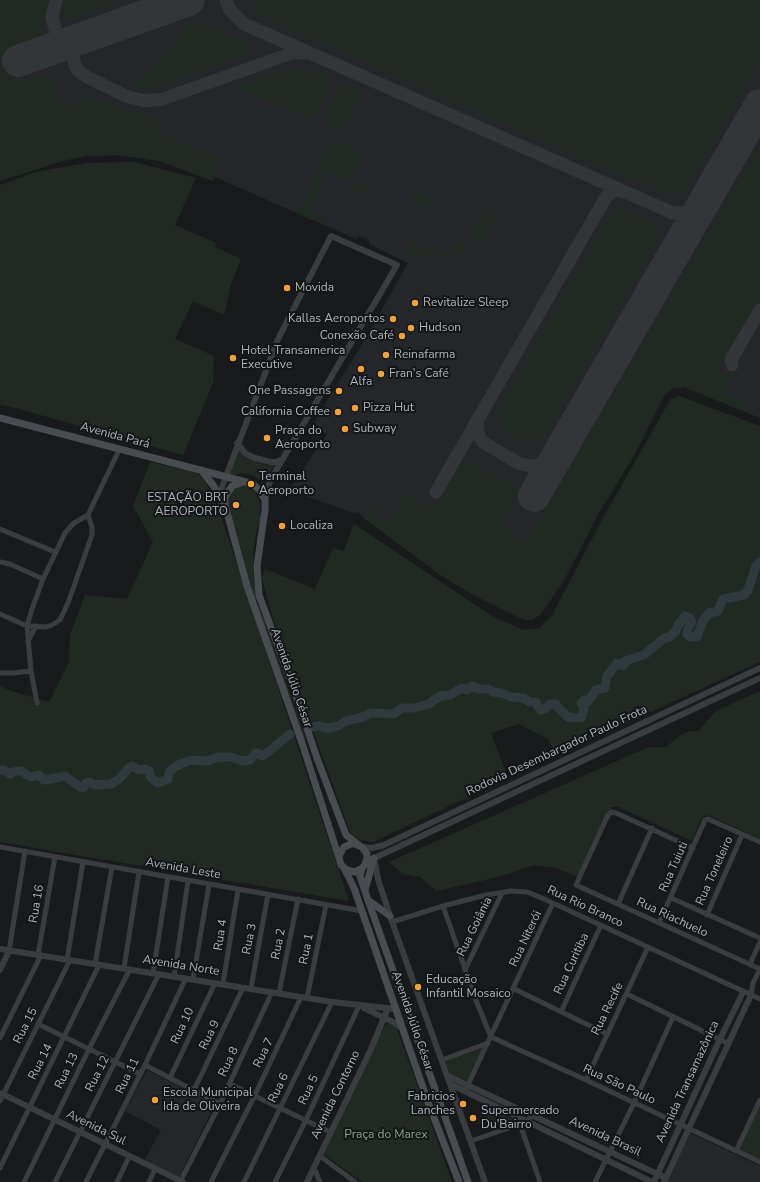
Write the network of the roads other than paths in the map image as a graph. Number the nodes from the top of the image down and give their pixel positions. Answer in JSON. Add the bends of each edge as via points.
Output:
{"nodes":[{"id":1,"x":0,"y":418,"type":"edge"},
{"id":2,"x":238,"y":443,"type":"junction"},
{"id":3,"x":120,"y":448,"type":"junction"},
{"id":4,"x":283,"y":459,"type":"junction"},
{"id":5,"x":201,"y":470,"type":"junction"},
{"id":6,"x":225,"y":476,"type":"junction"},
{"id":7,"x":246,"y":482,"type":"junction"},
{"id":8,"x":219,"y":495,"type":"junction"},
{"id":9,"x":265,"y":500,"type":"junction"},
{"id":10,"x":224,"y":505,"type":"junction"},
{"id":11,"x":88,"y":515,"type":"junction"},
{"id":12,"x":0,"y":529,"type":"edge"},
{"id":13,"x":55,"y":552,"type":"junction"},
{"id":14,"x":0,"y":562,"type":"edge"},
{"id":15,"x":43,"y":579,"type":"junction"},
{"id":16,"x":0,"y":614,"type":"edge"},
{"id":17,"x":27,"y":626,"type":"junction"},
{"id":18,"x":36,"y":626,"type":"junction"},
{"id":19,"x":28,"y":642,"type":"junction"},
{"id":20,"x":760,"y":668,"type":"edge"},
{"id":21,"x":31,"y":671,"type":"junction"},
{"id":22,"x":0,"y":673,"type":"edge"},
{"id":23,"x":760,"y":678,"type":"edge"},
{"id":24,"x":37,"y":703,"type":"dead end"},
{"id":25,"x":652,"y":828,"type":"junction"},
{"id":26,"x":742,"y":835,"type":"junction"},
{"id":27,"x":760,"y":842,"type":"edge"},
{"id":28,"x":361,"y":846,"type":"junction"},
{"id":29,"x":0,"y":847,"type":"edge"},
{"id":30,"x":693,"y":848,"type":"junction"},
{"id":31,"x":24,"y":851,"type":"junction"},
{"id":32,"x":55,"y":857,"type":"junction"},
{"id":33,"x":339,"y":858,"type":"junction"},
{"id":34,"x":374,"y":858,"type":"junction"},
{"id":35,"x":83,"y":862,"type":"junction"},
{"id":36,"x":367,"y":862,"type":"junction"},
{"id":37,"x":112,"y":867,"type":"junction"},
{"id":38,"x":344,"y":868,"type":"junction"},
{"id":39,"x":362,"y":868,"type":"junction"},
{"id":40,"x":139,"y":872,"type":"junction"},
{"id":41,"x":168,"y":877,"type":"junction"},
{"id":42,"x":188,"y":881,"type":"junction"},
{"id":43,"x":209,"y":885,"type":"junction"},
{"id":44,"x":238,"y":890,"type":"junction"},
{"id":45,"x":365,"y":890,"type":"junction"},
{"id":46,"x":502,"y":893,"type":"junction"},
{"id":47,"x":268,"y":894,"type":"junction"},
{"id":48,"x":671,"y":898,"type":"junction"},
{"id":49,"x":298,"y":899,"type":"junction"},
{"id":50,"x":368,"y":900,"type":"junction"},
{"id":51,"x":553,"y":903,"type":"junction"},
{"id":52,"x":618,"y":904,"type":"junction"},
{"id":53,"x":326,"y":905,"type":"junction"},
{"id":54,"x":442,"y":906,"type":"junction"},
{"id":55,"x":362,"y":911,"type":"junction"},
{"id":56,"x":707,"y":915,"type":"junction"},
{"id":57,"x":391,"y":919,"type":"junction"},
{"id":58,"x":659,"y":923,"type":"junction"},
{"id":59,"x":601,"y":925,"type":"junction"},
{"id":60,"x":760,"y":938,"type":"edge"},
{"id":61,"x":760,"y":942,"type":"edge"},
{"id":62,"x":648,"y":947,"type":"junction"},
{"id":63,"x":0,"y":949,"type":"edge"},
{"id":64,"x":9,"y":951,"type":"junction"},
{"id":65,"x":40,"y":955,"type":"junction"},
{"id":66,"x":69,"y":960,"type":"junction"},
{"id":67,"x":97,"y":964,"type":"junction"},
{"id":68,"x":750,"y":964,"type":"junction"},
{"id":69,"x":127,"y":969,"type":"junction"},
{"id":70,"x":760,"y":969,"type":"edge"},
{"id":71,"x":0,"y":970,"type":"edge"},
{"id":72,"x":465,"y":970,"type":"junction"},
{"id":73,"x":156,"y":973,"type":"junction"},
{"id":74,"x":174,"y":977,"type":"junction"},
{"id":75,"x":186,"y":978,"type":"junction"},
{"id":76,"x":193,"y":979,"type":"junction"},
{"id":77,"x":215,"y":983,"type":"junction"},
{"id":78,"x":223,"y":984,"type":"junction"},
{"id":79,"x":753,"y":984,"type":"junction"},
{"id":80,"x":243,"y":988,"type":"junction"},
{"id":81,"x":251,"y":988,"type":"junction"},
{"id":82,"x":514,"y":989,"type":"junction"},
{"id":83,"x":272,"y":992,"type":"junction"},
{"id":84,"x":743,"y":992,"type":"junction"},
{"id":85,"x":279,"y":993,"type":"junction"},
{"id":86,"x":627,"y":994,"type":"junction"},
{"id":87,"x":751,"y":995,"type":"junction"},
{"id":88,"x":304,"y":997,"type":"junction"},
{"id":89,"x":760,"y":999,"type":"edge"},
{"id":90,"x":332,"y":1002,"type":"junction"},
{"id":91,"x":359,"y":1006,"type":"junction"},
{"id":92,"x":388,"y":1008,"type":"junction"},
{"id":93,"x":396,"y":1009,"type":"junction"},
{"id":94,"x":373,"y":1012,"type":"junction"},
{"id":95,"x":561,"y":1012,"type":"junction"},
{"id":96,"x":672,"y":1017,"type":"junction"},
{"id":97,"x":384,"y":1018,"type":"junction"},
{"id":98,"x":38,"y":1024,"type":"junction"},
{"id":99,"x":379,"y":1030,"type":"junction"},
{"id":100,"x":404,"y":1031,"type":"junction"},
{"id":101,"x":607,"y":1034,"type":"junction"},
{"id":102,"x":64,"y":1037,"type":"junction"},
{"id":103,"x":491,"y":1037,"type":"junction"},
{"id":104,"x":0,"y":1038,"type":"edge"},
{"id":105,"x":720,"y":1039,"type":"junction"},
{"id":106,"x":488,"y":1043,"type":"junction"},
{"id":107,"x":729,"y":1044,"type":"junction"},
{"id":108,"x":89,"y":1049,"type":"junction"},
{"id":109,"x":442,"y":1060,"type":"junction"},
{"id":110,"x":116,"y":1062,"type":"junction"},
{"id":111,"x":145,"y":1065,"type":"junction"},
{"id":112,"x":140,"y":1074,"type":"junction"},
{"id":113,"x":448,"y":1076,"type":"junction"},
{"id":114,"x":170,"y":1078,"type":"junction"},
{"id":115,"x":586,"y":1080,"type":"junction"},
{"id":116,"x":230,"y":1084,"type":"junction"},
{"id":117,"x":468,"y":1084,"type":"junction"},
{"id":118,"x":452,"y":1085,"type":"junction"},
{"id":119,"x":194,"y":1090,"type":"junction"},
{"id":120,"x":465,"y":1091,"type":"junction"},
{"id":121,"x":2,"y":1094,"type":"edge"},
{"id":122,"x":254,"y":1095,"type":"junction"},
{"id":123,"x":760,"y":1100,"type":"edge"},
{"id":124,"x":0,"y":1101,"type":"edge"},
{"id":125,"x":634,"y":1103,"type":"junction"},
{"id":126,"x":220,"y":1104,"type":"junction"},
{"id":127,"x":29,"y":1108,"type":"junction"},
{"id":128,"x":280,"y":1108,"type":"junction"},
{"id":129,"x":532,"y":1114,"type":"junction"},
{"id":130,"x":54,"y":1120,"type":"junction"},
{"id":131,"x":306,"y":1120,"type":"junction"},
{"id":132,"x":526,"y":1122,"type":"junction"},
{"id":133,"x":520,"y":1124,"type":"junction"},
{"id":134,"x":681,"y":1124,"type":"junction"},
{"id":135,"x":689,"y":1128,"type":"junction"},
{"id":136,"x":330,"y":1132,"type":"junction"},
{"id":137,"x":79,"y":1133,"type":"junction"},
{"id":138,"x":471,"y":1141,"type":"junction"},
{"id":139,"x":105,"y":1145,"type":"junction"},
{"id":140,"x":610,"y":1151,"type":"junction"},
{"id":141,"x":736,"y":1151,"type":"junction"},
{"id":142,"x":320,"y":1156,"type":"junction"},
{"id":143,"x":130,"y":1157,"type":"junction"},
{"id":144,"x":606,"y":1159,"type":"junction"},
{"id":145,"x":760,"y":1162,"type":"edge"},
{"id":146,"x":0,"y":1168,"type":"edge"},
{"id":147,"x":314,"y":1168,"type":"junction"},
{"id":148,"x":156,"y":1169,"type":"junction"},
{"id":149,"x":658,"y":1174,"type":"junction"},
{"id":150,"x":665,"y":1180,"type":"edge"},
{"id":151,"x":24,"y":1182,"type":"edge"},
{"id":152,"x":55,"y":1182,"type":"edge"},
{"id":153,"x":86,"y":1182,"type":"edge"},
{"id":154,"x":117,"y":1182,"type":"edge"},
{"id":155,"x":149,"y":1182,"type":"edge"},
{"id":156,"x":181,"y":1182,"type":"edge"},
{"id":157,"x":211,"y":1182,"type":"edge"},
{"id":158,"x":244,"y":1182,"type":"edge"},
{"id":159,"x":275,"y":1182,"type":"edge"},
{"id":160,"x":307,"y":1182,"type":"edge"},
{"id":161,"x":320,"y":1182,"type":"edge"},
{"id":162,"x":356,"y":1182,"type":"edge"},
{"id":163,"x":459,"y":1182,"type":"edge"},
{"id":164,"x":468,"y":1182,"type":"edge"},
{"id":165,"x":485,"y":1182,"type":"edge"},
{"id":166,"x":540,"y":1182,"type":"edge"},
{"id":167,"x":595,"y":1182,"type":"edge"},
{"id":168,"x":653,"y":1182,"type":"edge"}],
"edges":[{"from":1,"to":3,"type":"main road","name":"Avenida Pará"},
{"from":2,"to":4,"type":"street","via":[[246,454],[255,458],[270,462]]},
{"from":2,"to":4,"type":"street","name":"Avenida Júlio César","via":[[278,339],[331,236],[397,265]]},
{"from":2,"to":6,"type":"street","name":"Avenida Júlio César"},
{"from":3,"to":5,"type":"main road","name":"Avenida Pará"},
{"from":3,"to":11,"type":"street"},
{"from":4,"to":9,"type":"street","name":"Avenida Júlio César","via":[[269,484]]},
{"from":5,"to":6,"type":"main road","name":"Avenida Pará"},
{"from":5,"to":8,"type":"main road","name":"Avenida Júlio César"},
{"from":6,"to":7,"type":"main road"},
{"from":6,"to":8,"type":"street","name":"Avenida Júlio César"},
{"from":7,"to":9,"type":"main road","via":[[257,487]]},
{"from":7,"to":10,"type":"main road","via":[[232,486],[225,497]]},
{"from":8,"to":10,"type":"main road","name":"Avenida Júlio César"},
{"from":9,"to":28,"type":"main road","name":"Avenida Júlio César","via":[[257,566],[259,595],[346,835]]},
{"from":10,"to":33,"type":"main road","name":"Avenida Júlio César","via":[[247,586]]},
{"from":11,"to":13,"type":"street","via":[[69,527]]},
{"from":11,"to":18,"type":"street","via":[[92,535],[60,620],[46,627]]},
{"from":12,"to":13,"type":"street"},
{"from":13,"to":15,"type":"street"},
{"from":14,"to":15,"type":"street"},
{"from":15,"to":17,"type":"street"},
{"from":16,"to":17,"type":"street"},
{"from":17,"to":18,"type":"street"},
{"from":17,"to":19,"type":"street"},
{"from":18,"to":19,"type":"street"},
{"from":19,"to":21,"type":"street"},
{"from":20,"to":28,"type":"street","name":"Rodovia Desembargador Paulo Frota","via":[[384,846]]},
{"from":21,"to":22,"type":"street"},
{"from":21,"to":24,"type":"street"},
{"from":23,"to":34,"type":"street","name":"Rodovia Desembargador Paulo Frota"},
{"from":25,"to":30,"type":"street"},
{"from":25,"to":52,"type":"street"},
{"from":25,"to":52,"type":"street","name":"Rua Riachuelo","via":[[616,813],[610,813],[576,885]]},
{"from":26,"to":27,"type":"street"},
{"from":26,"to":30,"type":"street","name":"Rua Tuiuti","via":[[707,819]]},
{"from":26,"to":56,"type":"street","name":"Rua Toneleiro"},
{"from":28,"to":33,"type":"main road","via":[[351,844],[344,847]]},
{"from":28,"to":36,"type":"main road","via":[[367,854]]},
{"from":29,"to":31,"type":"street","name":"Avenida Leste"},
{"from":30,"to":48,"type":"street","name":"Rua Tuiuti"},
{"from":31,"to":32,"type":"street","name":"Avenida Leste"},
{"from":31,"to":64,"type":"street"},
{"from":32,"to":35,"type":"street","name":"Avenida Leste"},
{"from":32,"to":65,"type":"street","name":"Rua 16"},
{"from":33,"to":38,"type":"main road"},
{"from":34,"to":36,"type":"street","name":"Rodovia Desembargador Paulo Frota"},
{"from":34,"to":45,"type":"main road"},
{"from":34,"to":57,"type":"street","name":"Avenida Júlio César"},
{"from":35,"to":37,"type":"street","name":"Avenida Leste"},
{"from":35,"to":66,"type":"street","name":"Rua 15"},
{"from":36,"to":39,"type":"main road"},
{"from":37,"to":40,"type":"street","name":"Avenida Leste"},
{"from":37,"to":67,"type":"street","name":"Rua 14"},
{"from":38,"to":39,"type":"main road","via":[[351,872]]},
{"from":38,"to":55,"type":"main road","name":"Avenida Júlio César"},
{"from":39,"to":45,"type":"main road","name":"Avenida Júlio César","via":[[360,876]]},
{"from":40,"to":41,"type":"street","name":"Avenida Leste"},
{"from":40,"to":69,"type":"street","name":"Rua 13"},
{"from":41,"to":42,"type":"street","name":"Avenida Leste"},
{"from":41,"to":73,"type":"street","name":"Rua 12"},
{"from":42,"to":43,"type":"street","name":"Avenida Leste"},
{"from":42,"to":74,"type":"street"},
{"from":43,"to":44,"type":"street","name":"Avenida Leste"},
{"from":43,"to":76,"type":"street"},
{"from":44,"to":47,"type":"street","name":"Avenida Leste"},
{"from":44,"to":78,"type":"street","name":"Rua 4"},
{"from":45,"to":50,"type":"main road","name":"Avenida Júlio César"},
{"from":46,"to":51,"type":"street","name":"Rua Rio Branco","via":[[527,892]]},
{"from":46,"to":54,"type":"street","name":"Rua Rio Branco"},
{"from":46,"to":72,"type":"street","name":"Rua Goiânia"},
{"from":47,"to":49,"type":"street","name":"Avenida Leste"},
{"from":47,"to":81,"type":"street","name":"Rua 3"},
{"from":48,"to":56,"type":"street"},
{"from":48,"to":58,"type":"street","name":"Rua Tuiuti"},
{"from":49,"to":53,"type":"street","name":"Avenida Leste"},
{"from":49,"to":85,"type":"street","name":"Rua 2"},
{"from":50,"to":57,"type":"main road"},
{"from":50,"to":164,"type":"main road","name":"Avenida Júlio César"},
{"from":51,"to":59,"type":"street","name":"Rua Rio Branco"},
{"from":51,"to":82,"type":"street","name":"Rua Niterói"},
{"from":52,"to":58,"type":"street","name":"Rua Riachuelo"},
{"from":53,"to":55,"type":"street","name":"Avenida Leste"},
{"from":53,"to":88,"type":"street","name":"Rua 1"},
{"from":54,"to":57,"type":"street","name":"Rua Rio Branco"},
{"from":54,"to":72,"type":"street"},
{"from":55,"to":93,"type":"main road","name":"Avenida Júlio César"},
{"from":56,"to":60,"type":"street"},
{"from":57,"to":109,"type":"street","name":"Avenida Júlio César"},
{"from":58,"to":68,"type":"street","name":"Rua Riachuelo"},
{"from":59,"to":62,"type":"street","name":"Rua Rio Branco"},
{"from":59,"to":95,"type":"street","name":"Rua Curitiba"},
{"from":61,"to":68,"type":"street"},
{"from":62,"to":84,"type":"street","name":"Rua Rio Branco"},
{"from":62,"to":86,"type":"street","name":"Rua Recife"},
{"from":63,"to":64,"type":"street","name":"Avenida Norte"},
{"from":64,"to":65,"type":"street","name":"Avenida Norte"},
{"from":64,"to":71,"type":"street"},
{"from":65,"to":66,"type":"street","name":"Avenida Norte"},
{"from":65,"to":104,"type":"street","name":"Rua 16"},
{"from":66,"to":67,"type":"street","name":"Avenida Norte"},
{"from":66,"to":98,"type":"street","name":"Rua 15"},
{"from":67,"to":69,"type":"street","name":"Avenida Norte"},
{"from":67,"to":102,"type":"street","name":"Rua 14"},
{"from":68,"to":70,"type":"street","name":"Rua Riachuelo"},
{"from":69,"to":73,"type":"street","name":"Avenida Norte"},
{"from":69,"to":108,"type":"street","name":"Rua 13"},
{"from":70,"to":79,"type":"street"},
{"from":72,"to":103,"type":"street"},
{"from":73,"to":74,"type":"street","name":"Avenida Norte"},
{"from":73,"to":110,"type":"street","name":"Rua 12"},
{"from":74,"to":75,"type":"street","name":"Avenida Norte"},
{"from":75,"to":76,"type":"street","name":"Avenida Norte"},
{"from":75,"to":111,"type":"street","name":"Rua 11"},
{"from":76,"to":77,"type":"street","name":"Avenida Norte"},
{"from":77,"to":78,"type":"street","name":"Avenida Norte"},
{"from":77,"to":114,"type":"street","name":"Rua 10"},
{"from":78,"to":80,"type":"street","name":"Avenida Norte"},
{"from":79,"to":84,"type":"street"},
{"from":79,"to":87,"type":"street"},
{"from":80,"to":81,"type":"street","name":"Avenida Norte"},
{"from":80,"to":119,"type":"street","name":"Rua 9"},
{"from":81,"to":83,"type":"street","name":"Avenida Norte"},
{"from":82,"to":95,"type":"street"},
{"from":82,"to":103,"type":"street","name":"Rua Niterói"},
{"from":83,"to":85,"type":"street","name":"Avenida Norte"},
{"from":83,"to":116,"type":"street","name":"Rua 8"},
{"from":84,"to":87,"type":"street","name":"Rua Rio Branco"},
{"from":84,"to":105,"type":"street","name":"Avenida Transamazônica"},
{"from":85,"to":88,"type":"street","name":"Avenida Norte"},
{"from":86,"to":96,"type":"street"},
{"from":86,"to":101,"type":"street","name":"Rua Recife"},
{"from":87,"to":89,"type":"street","name":"Rua Rio Branco"},
{"from":87,"to":107,"type":"street","name":"Avenida Transamazônica"},
{"from":88,"to":90,"type":"street","name":"Avenida Norte"},
{"from":88,"to":122,"type":"street","name":"Rua 7"},
{"from":90,"to":91,"type":"street","name":"Avenida Norte"},
{"from":90,"to":128,"type":"street","name":"Rua 6"},
{"from":91,"to":92,"type":"street"},
{"from":91,"to":94,"type":"street"},
{"from":91,"to":131,"type":"street","name":"Rua 5"},
{"from":92,"to":93,"type":"street"},
{"from":92,"to":97,"type":"street","name":"Avenida Contorno"},
{"from":93,"to":100,"type":"main road","name":"Avenida Júlio César"},
{"from":94,"to":97,"type":"street"},
{"from":94,"to":99,"type":"street"},
{"from":95,"to":101,"type":"street"},
{"from":96,"to":105,"type":"street"},
{"from":96,"to":125,"type":"street"},
{"from":97,"to":99,"type":"street","name":"Avenida Contorno"},
{"from":97,"to":100,"type":"street"},
{"from":98,"to":102,"type":"street"},
{"from":98,"to":121,"type":"street","name":"Rua 15"},
{"from":99,"to":136,"type":"street","name":"Avenida Contorno"},
{"from":100,"to":163,"type":"main road","name":"Avenida Júlio César"},
{"from":101,"to":115,"type":"street","name":"Rua Recife"},
{"from":102,"to":108,"type":"street"},
{"from":102,"to":127,"type":"street","name":"Rua 14"},
{"from":103,"to":106,"type":"street","name":"Rua Niterói"},
{"from":103,"to":115,"type":"street","name":"Rua São Paulo"},
{"from":105,"to":107,"type":"street"},
{"from":105,"to":134,"type":"street","name":"Avenida Transamazônica"},
{"from":106,"to":109,"type":"street"},
{"from":106,"to":117,"type":"street","name":"Rua Niterói"},
{"from":107,"to":135,"type":"street","name":"Avenida Transamazônica"},
{"from":108,"to":110,"type":"street"},
{"from":108,"to":130,"type":"street","name":"Rua 13"},
{"from":109,"to":113,"type":"street","name":"Avenida Júlio César"},
{"from":110,"to":112,"type":"street"},
{"from":110,"to":137,"type":"street","name":"Rua 12"},
{"from":111,"to":112,"type":"street","name":"Rua 11"},
{"from":111,"to":114,"type":"street"},
{"from":112,"to":139,"type":"street","name":"Rua 11"},
{"from":113,"to":117,"type":"street","name":"Avenida Brasil"},
{"from":113,"to":118,"type":"street","name":"Avenida Júlio César"},
{"from":114,"to":119,"type":"street"},
{"from":115,"to":125,"type":"street","name":"Rua São Paulo"},
{"from":116,"to":122,"type":"street"},
{"from":116,"to":126,"type":"street","name":"Rua 8"},
{"from":117,"to":120,"type":"street","name":"Rua Niterói"},
{"from":117,"to":129,"type":"street","name":"Avenida Brasil"},
{"from":118,"to":120,"type":"street","name":"Avenida Brasil"},
{"from":118,"to":138,"type":"street","name":"Avenida Júlio César"},
{"from":119,"to":126,"type":"street"},
{"from":120,"to":132,"type":"street","name":"Avenida Brasil"},
{"from":121,"to":124,"type":"street","name":"Rua 15"},
{"from":121,"to":127,"type":"street","name":"Avenida Sul"},
{"from":122,"to":128,"type":"street"},
{"from":122,"to":157,"type":"street","name":"Rua 7"},
{"from":123,"to":141,"type":"street"},
{"from":125,"to":134,"type":"street","name":"Rua São Paulo"},
{"from":125,"to":140,"type":"street"},
{"from":126,"to":156,"type":"street","name":"Rua 8"},
{"from":127,"to":130,"type":"street","name":"Avenida Sul"},
{"from":127,"to":146,"type":"street","name":"Rua 14"},
{"from":128,"to":131,"type":"street"},
{"from":128,"to":158,"type":"street","name":"Rua 6"},
{"from":129,"to":132,"type":"street"},
{"from":129,"to":140,"type":"street","name":"Avenida Brasil"},
{"from":130,"to":137,"type":"street","name":"Avenida Sul"},
{"from":130,"to":151,"type":"street","name":"Rua 13"},
{"from":131,"to":136,"type":"street"},
{"from":131,"to":159,"type":"street","name":"Rua 5"},
{"from":132,"to":133,"type":"street"},
{"from":132,"to":144,"type":"street","name":"Avenida Brasil"},
{"from":133,"to":138,"type":"street"},
{"from":133,"to":166,"type":"street"},
{"from":134,"to":135,"type":"street","name":"Rua São Paulo"},
{"from":134,"to":149,"type":"street","name":"Avenida Transamazônica"},
{"from":135,"to":141,"type":"street","name":"Rua São Paulo"},
{"from":135,"to":150,"type":"street","name":"Avenida Transamazônica"},
{"from":136,"to":142,"type":"street","name":"Avenida Contorno"},
{"from":137,"to":139,"type":"street","name":"Avenida Sul"},
{"from":137,"to":152,"type":"street","name":"Rua 12"},
{"from":138,"to":165,"type":"street","name":"Avenida Júlio César"},
{"from":139,"to":143,"type":"street","name":"Avenida Sul"},
{"from":139,"to":153,"type":"street","name":"Rua 11"},
{"from":140,"to":144,"type":"street"},
{"from":140,"to":149,"type":"street","name":"Avenida Brasil"},
{"from":141,"to":145,"type":"street","name":"Rua São Paulo"},
{"from":142,"to":147,"type":"street","name":"Avenida Contorno"},
{"from":142,"to":162,"type":"street"},
{"from":143,"to":148,"type":"street","name":"Avenida Sul"},
{"from":143,"to":154,"type":"street"},
{"from":144,"to":167,"type":"street"},
{"from":144,"to":168,"type":"street","name":"Avenida Brasil"},
{"from":147,"to":160,"type":"street","name":"Avenida Contorno"},
{"from":147,"to":161,"type":"street"},
{"from":148,"to":155,"type":"street"},
{"from":148,"to":156,"type":"street","name":"Avenida Sul"},
{"from":149,"to":150,"type":"street","name":"Avenida Brasil"},
{"from":149,"to":168,"type":"street","name":"Avenida Transamazônica"}]}
